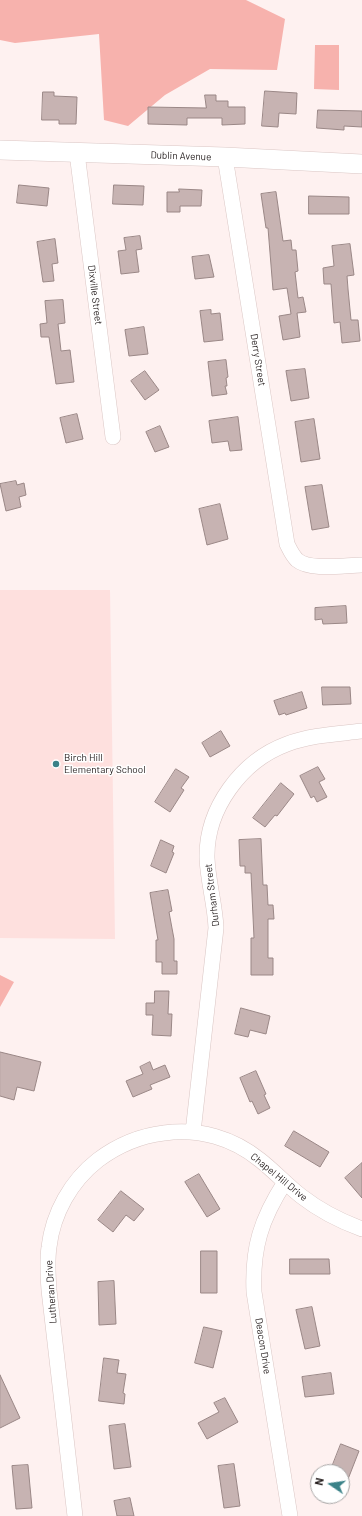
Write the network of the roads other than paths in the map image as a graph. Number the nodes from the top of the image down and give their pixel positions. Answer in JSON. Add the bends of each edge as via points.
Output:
{"nodes":[{"id":1,"x":0,"y":150,"type":"edge"},
{"id":2,"x":77,"y":153,"type":"junction"},
{"id":3,"x":225,"y":157,"type":"junction"},
{"id":4,"x":362,"y":164,"type":"edge"},
{"id":5,"x":113,"y":437,"type":"dead end"},
{"id":6,"x":362,"y":565,"type":"edge"},
{"id":7,"x":362,"y":731,"type":"edge"},
{"id":8,"x":193,"y":1132,"type":"junction"},
{"id":9,"x":285,"y":1182,"type":"junction"},
{"id":10,"x":362,"y":1229,"type":"edge"},
{"id":11,"x":75,"y":1516,"type":"edge"},
{"id":12,"x":290,"y":1516,"type":"edge"}],
"edges":[{"from":1,"to":2,"type":"street","name":"Dublin Avenue"},
{"from":2,"to":3,"type":"street","name":"Dublin Avenue"},
{"from":2,"to":5,"type":"street","name":"Dixville Street"},
{"from":3,"to":4,"type":"street","name":"Dublin Avenue"},
{"from":3,"to":6,"type":"street","name":"Derry Street","via":[[287,544],[291,553],[307,565]]},
{"from":7,"to":8,"type":"street","name":"Durham Street","via":[[300,740],[271,751],[247,768],[219,807],[213,822],[207,857],[216,928]]},
{"from":8,"to":9,"type":"street","name":"Chapel Hill Drive","via":[[214,1136],[245,1150]]},
{"from":8,"to":11,"type":"street","name":"Lutheran Drive","via":[[168,1132],[140,1138],[105,1155],[80,1176],[68,1192],[53,1228],[49,1248],[49,1290]]},
{"from":9,"to":10,"type":"street","name":"Chapel Hill Drive","via":[[320,1209]]},
{"from":9,"to":12,"type":"street","name":"Deacon Drive","via":[[260,1232],[253,1269],[254,1292]]}]}
